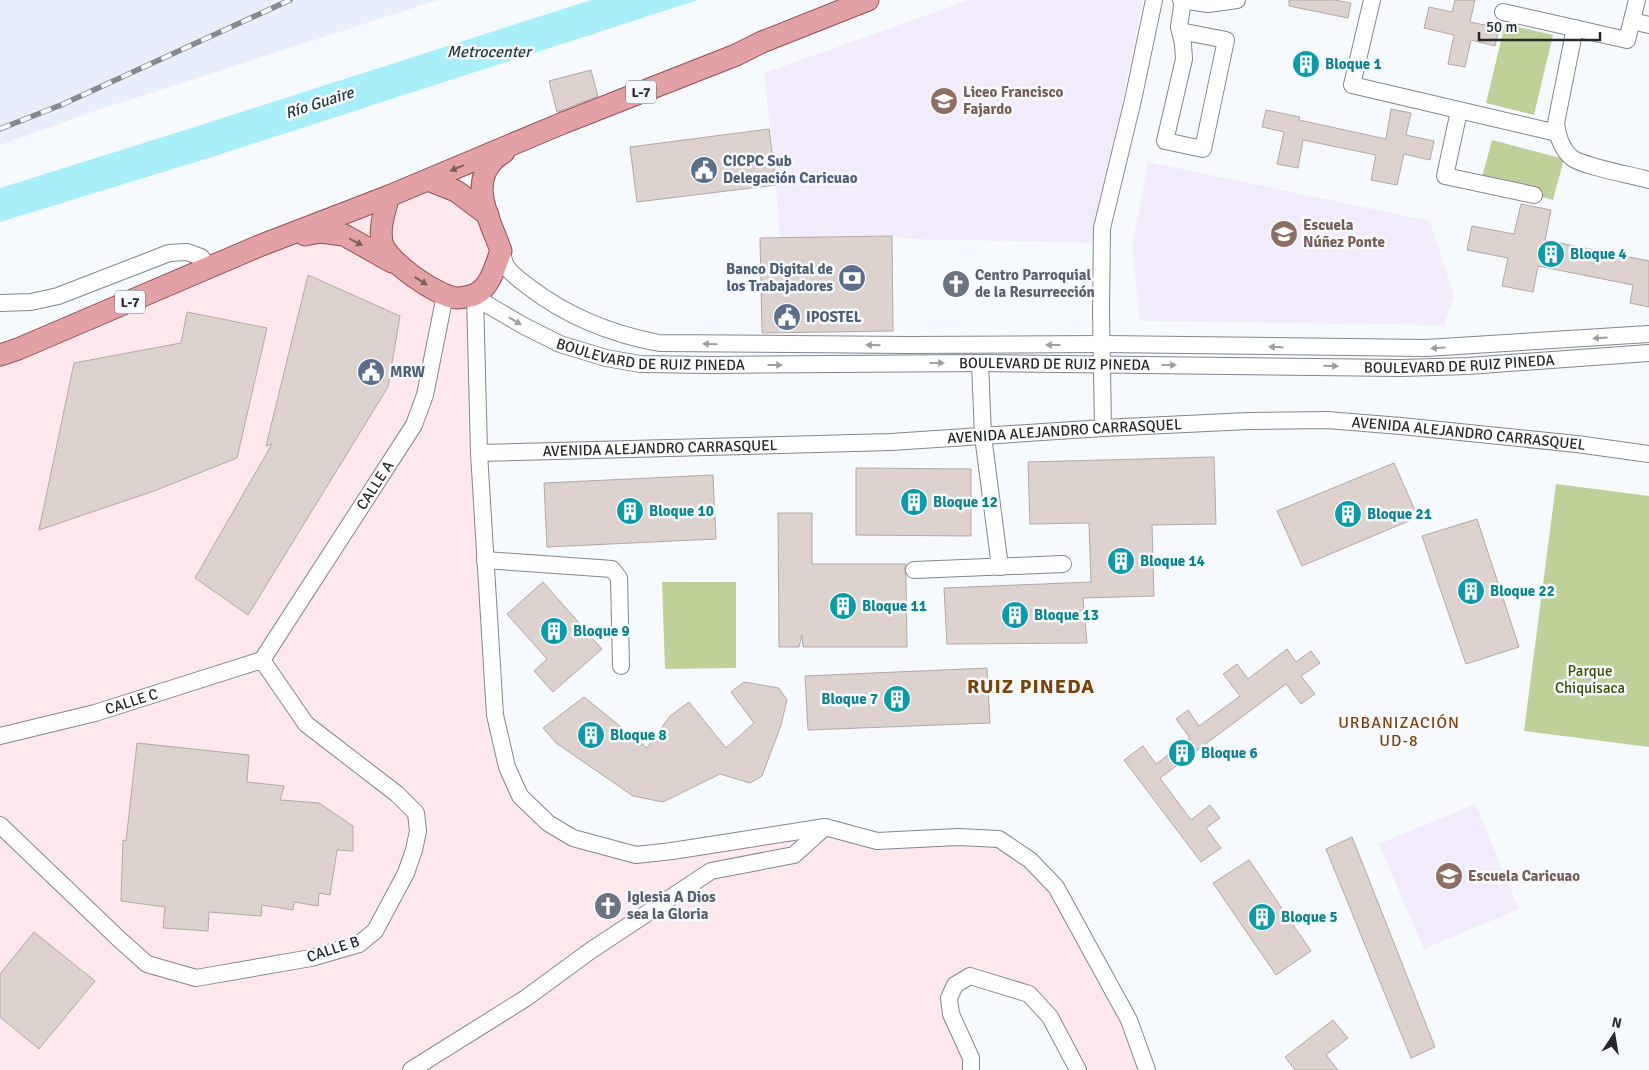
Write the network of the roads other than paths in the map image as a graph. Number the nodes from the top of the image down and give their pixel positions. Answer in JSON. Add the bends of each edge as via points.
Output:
{"nodes":[{"id":1,"x":838,"y":0,"type":"edge"},
{"id":2,"x":868,"y":0,"type":"edge"},
{"id":3,"x":1154,"y":0,"type":"edge"},
{"id":4,"x":1182,"y":0,"type":"edge"},
{"id":5,"x":1237,"y":0,"type":"edge"},
{"id":6,"x":1372,"y":0,"type":"edge"},
{"id":7,"x":1637,"y":0,"type":"edge"},
{"id":8,"x":1208,"y":2,"type":"edge"},
{"id":9,"x":1503,"y":12,"type":"dead end"},
{"id":10,"x":1632,"y":21,"type":"junction"},
{"id":11,"x":1649,"y":25,"type":"edge"},
{"id":12,"x":1575,"y":28,"type":"junction"},
{"id":13,"x":1180,"y":31,"type":"junction"},
{"id":14,"x":762,"y":42,"type":"junction"},
{"id":15,"x":1459,"y":111,"type":"junction"},
{"id":16,"x":1557,"y":133,"type":"junction"},
{"id":17,"x":518,"y":142,"type":"junction"},
{"id":18,"x":428,"y":180,"type":"junction"},
{"id":19,"x":1649,"y":180,"type":"edge"},
{"id":20,"x":1534,"y":195,"type":"dead end"},
{"id":21,"x":389,"y":196,"type":"junction"},
{"id":22,"x":488,"y":215,"type":"junction"},
{"id":23,"x":259,"y":246,"type":"junction"},
{"id":24,"x":501,"y":251,"type":"junction"},
{"id":25,"x":398,"y":266,"type":"junction"},
{"id":26,"x":209,"y":269,"type":"junction"},
{"id":27,"x":475,"y":294,"type":"junction"},
{"id":28,"x":445,"y":295,"type":"junction"},
{"id":29,"x":0,"y":303,"type":"edge"},
{"id":30,"x":1649,"y":334,"type":"edge"},
{"id":31,"x":1102,"y":344,"type":"junction"},
{"id":32,"x":1649,"y":354,"type":"edge"},
{"id":33,"x":0,"y":355,"type":"edge"},
{"id":34,"x":980,"y":363,"type":"junction"},
{"id":35,"x":1102,"y":365,"type":"junction"},
{"id":36,"x":1102,"y":428,"type":"junction"},
{"id":37,"x":983,"y":436,"type":"junction"},
{"id":38,"x":479,"y":453,"type":"junction"},
{"id":39,"x":1649,"y":454,"type":"edge"},
{"id":40,"x":485,"y":560,"type":"junction"},
{"id":41,"x":1063,"y":564,"type":"dead end"},
{"id":42,"x":1000,"y":567,"type":"junction"},
{"id":43,"x":914,"y":570,"type":"dead end"},
{"id":44,"x":262,"y":660,"type":"junction"},
{"id":45,"x":621,"y":666,"type":"dead end"},
{"id":46,"x":0,"y":736,"type":"edge"},
{"id":47,"x":0,"y":825,"type":"edge"},
{"id":48,"x":825,"y":827,"type":"junction"},
{"id":49,"x":411,"y":1070,"type":"edge"},
{"id":50,"x":972,"y":1070,"type":"edge"},
{"id":51,"x":1078,"y":1070,"type":"edge"},
{"id":52,"x":1147,"y":1070,"type":"edge"}],
"edges":[{"from":1,"to":14,"type":"main road","number":"L-7"},
{"from":2,"to":14,"type":"main road","number":"L-7"},
{"from":3,"to":31,"type":"street","via":[[1102,228]]},
{"from":4,"to":8,"type":"street"},
{"from":4,"to":13,"type":"street"},
{"from":5,"to":8,"type":"street"},
{"from":6,"to":15,"type":"street","via":[[1352,85]]},
{"from":7,"to":10,"type":"street"},
{"from":9,"to":12,"type":"street"},
{"from":10,"to":11,"type":"street"},
{"from":10,"to":12,"type":"street","via":[[1627,40]]},
{"from":12,"to":16,"type":"street","via":[[1556,123]]},
{"from":13,"to":13,"type":"street","via":[[1184,59],[1165,141],[1203,149],[1226,40]]},
{"from":14,"to":17,"type":"main road","number":"L-7"},
{"from":15,"to":16,"type":"street"},
{"from":15,"to":20,"type":"street","via":[[1445,176]]},
{"from":16,"to":19,"type":"street","via":[[1572,158]]},
{"from":17,"to":18,"type":"main road","number":"L-7","one_way":true},
{"from":17,"to":22,"type":"main road","number":"L-7","via":[[492,162],[483,178],[482,195]]},
{"from":18,"to":21,"type":"main road","number":"L-7"},
{"from":18,"to":22,"type":"main road","via":[[456,191]]},
{"from":21,"to":23,"type":"main road","number":"L-7"},
{"from":21,"to":25,"type":"main road","via":[[382,241],[384,249]]},
{"from":22,"to":24,"type":"main road"},
{"from":23,"to":25,"type":"main road","number":"L-7","one_way":true,"via":[[320,232],[344,235]]},
{"from":23,"to":26,"type":"main road","number":"L-7"},
{"from":24,"to":27,"type":"main road","via":[[485,287]]},
{"from":31,"to":24,"type":"street","name":"BOULEVARD DE RUIZ PINEDA","one_way":true,"via":[[659,343],[607,329],[559,308],[518,279],[507,266]]},
{"from":25,"to":28,"type":"main road","one_way":true},
{"from":26,"to":29,"type":"street","via":[[201,257],[187,252],[169,253],[58,296],[31,302]]},
{"from":26,"to":33,"type":"main road","number":"L-7"},
{"from":27,"to":28,"type":"main road","via":[[457,298]]},
{"from":27,"to":34,"type":"street","name":"BOULEVARD DE RUIZ PINEDA","one_way":true,"via":[[488,305],[560,344],[640,364]]},
{"from":27,"to":38,"type":"street"},
{"from":28,"to":44,"type":"street","name":"CALLE A","via":[[425,394],[414,425]]},
{"from":30,"to":31,"type":"street","name":"BOULEVARD DE RUIZ PINEDA","one_way":true,"via":[[1426,348]]},
{"from":31,"to":35,"type":"street"},
{"from":35,"to":32,"type":"street","name":"BOULEVARD DE RUIZ PINEDA","one_way":true,"via":[[1420,368]]},
{"from":34,"to":35,"type":"street","name":"BOULEVARD DE RUIZ PINEDA"},
{"from":34,"to":37,"type":"street"},
{"from":35,"to":36,"type":"street"},
{"from":36,"to":37,"type":"street","name":"AVENIDA ALEJANDRO CARRASQUEL"},
{"from":36,"to":39,"type":"street","name":"AVENIDA ALEJANDRO CARRASQUEL","via":[[1327,420]]},
{"from":37,"to":38,"type":"street","name":"AVENIDA ALEJANDRO CARRASQUEL","via":[[784,446]]},
{"from":37,"to":42,"type":"street"},
{"from":38,"to":40,"type":"street"},
{"from":40,"to":45,"type":"street","via":[[612,569],[619,578]]},
{"from":40,"to":48,"type":"street","via":[[495,715],[507,767],[520,796],[548,823],[574,838],[636,855]]},
{"from":41,"to":42,"type":"street"},
{"from":42,"to":43,"type":"street"},
{"from":44,"to":46,"type":"street","name":"CALLE C","via":[[95,712]]},
{"from":44,"to":47,"type":"street","name":"CALLE B","via":[[306,724],[397,794],[416,813],[418,831],[406,873],[375,931],[359,944],[311,958],[196,978],[147,964]]},
{"from":48,"to":49,"type":"street","via":[[794,855],[711,872],[590,951],[526,998]]},
{"from":48,"to":52,"type":"street","via":[[876,841],[958,837],[999,839],[1030,860],[1056,887],[1130,1020]]},
{"from":50,"to":51,"type":"street","via":[[971,1058],[951,1014],[949,998],[955,985],[970,976],[1029,994],[1050,1017]]}]}
